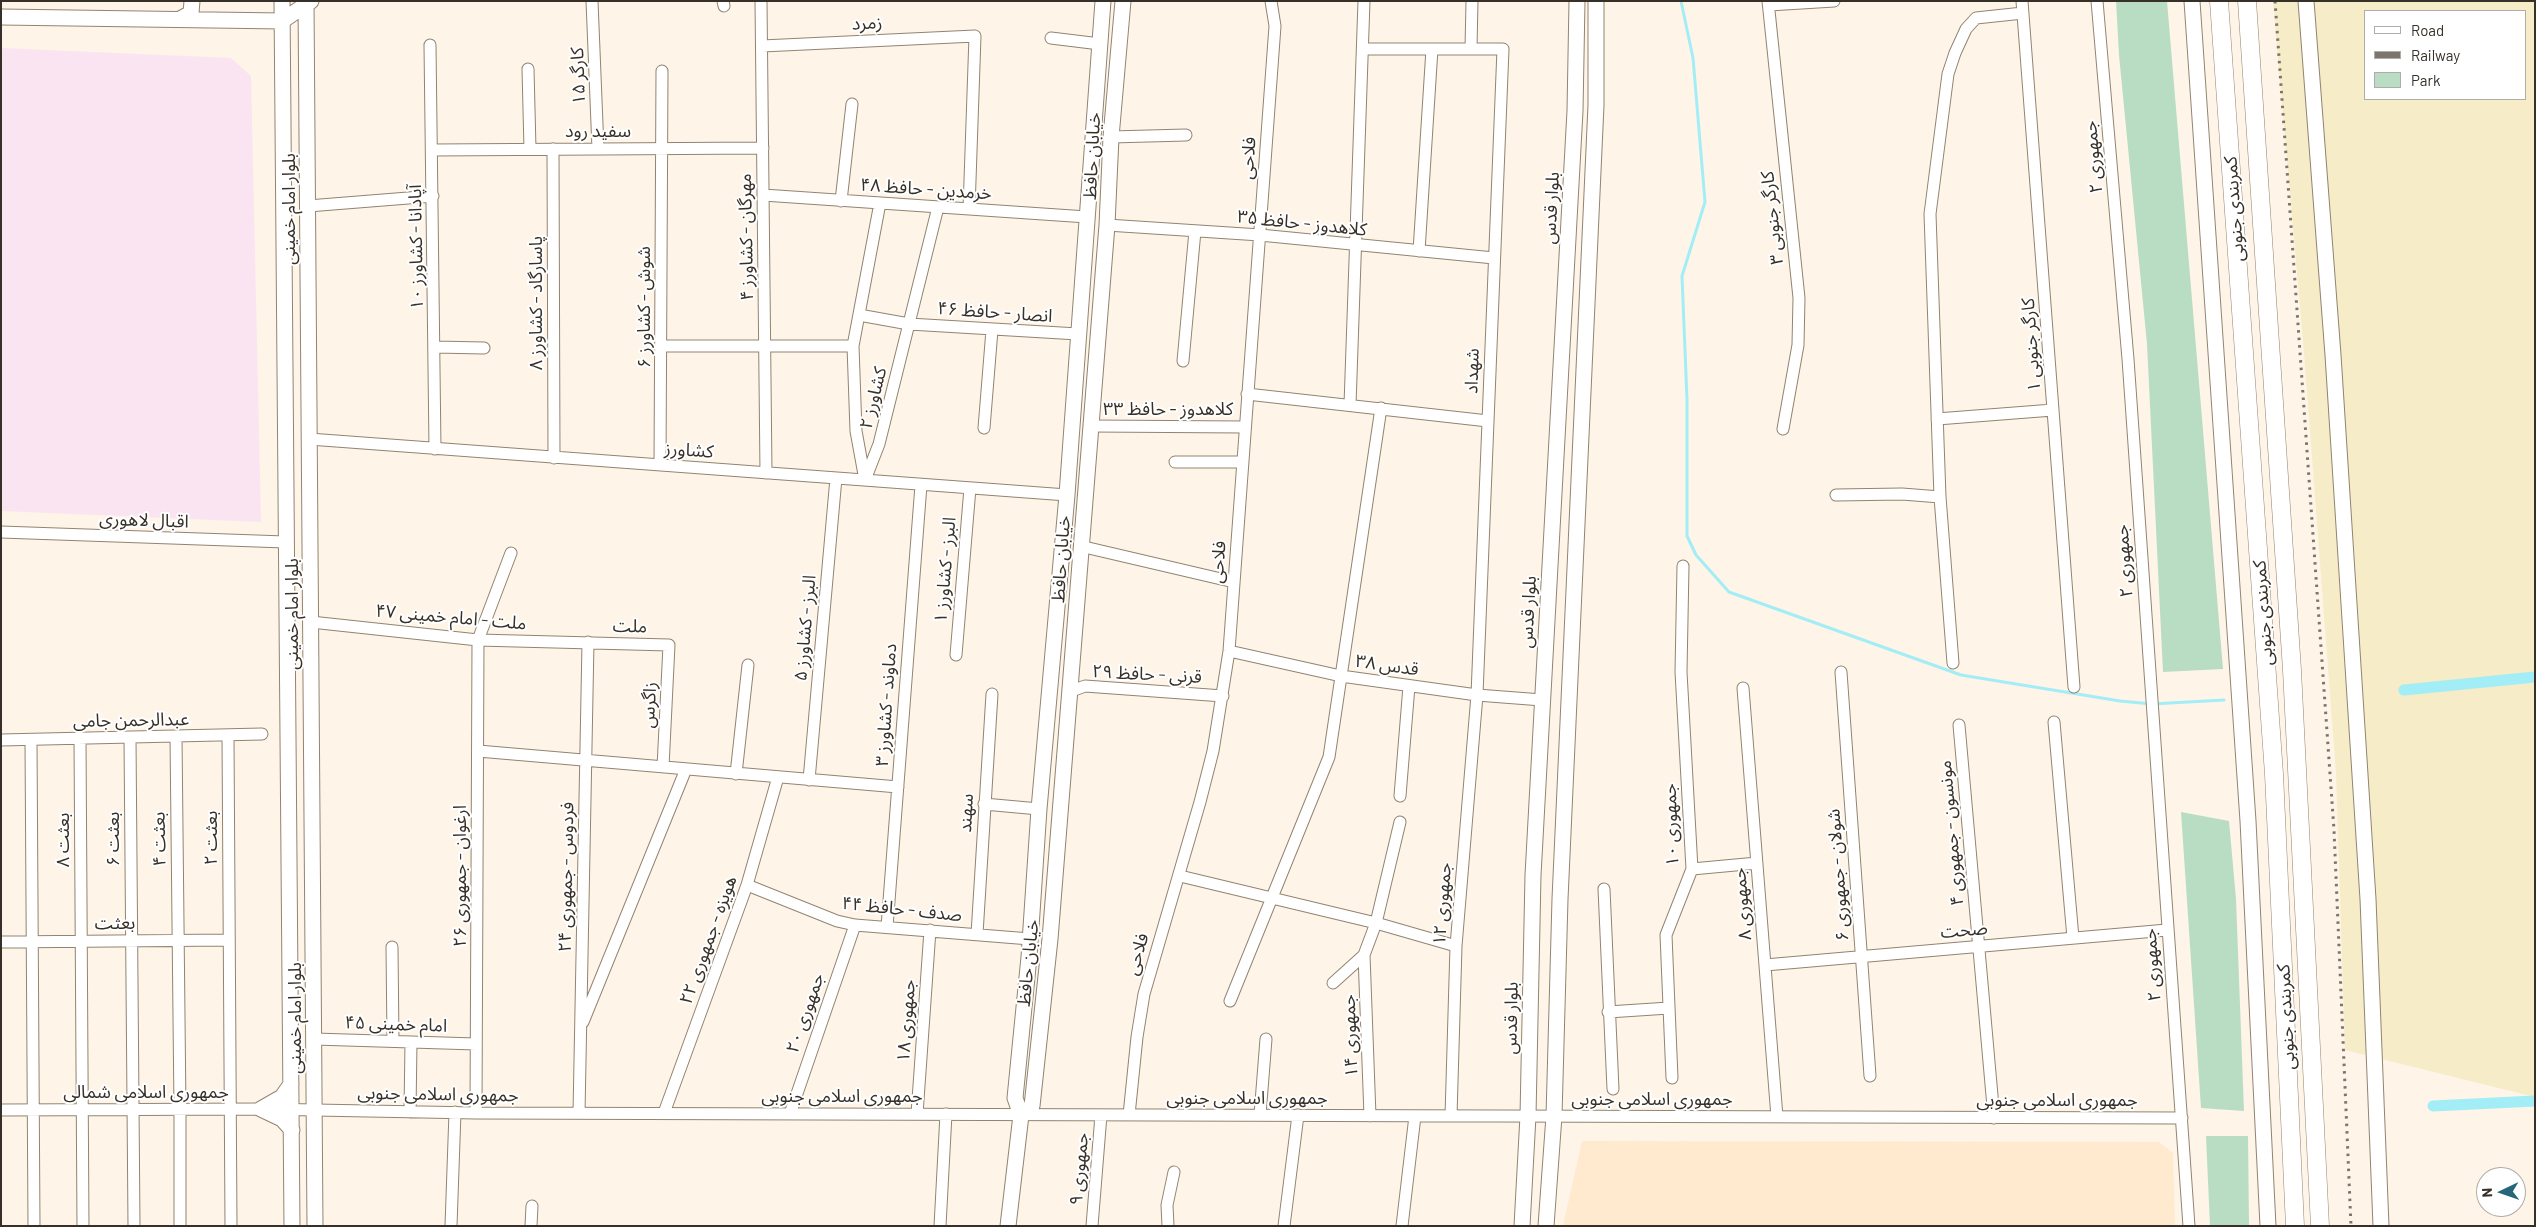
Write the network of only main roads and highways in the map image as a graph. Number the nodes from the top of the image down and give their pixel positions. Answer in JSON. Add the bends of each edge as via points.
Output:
{"nodes":[{"id":1,"x":192,"y":1,"type":"edge"},
{"id":2,"x":282,"y":1,"type":"edge"},
{"id":3,"x":1103,"y":1,"type":"edge"},
{"id":4,"x":1123,"y":1,"type":"edge"},
{"id":5,"x":1577,"y":1,"type":"edge"},
{"id":6,"x":1596,"y":1,"type":"edge"},
{"id":7,"x":2192,"y":1,"type":"edge"},
{"id":8,"x":2219,"y":1,"type":"edge"},
{"id":9,"x":2246,"y":1,"type":"edge"},
{"id":10,"x":2306,"y":1,"type":"edge"},
{"id":11,"x":308,"y":3,"type":"edge"},
{"id":12,"x":1,"y":17,"type":"edge"},
{"id":13,"x":180,"y":19,"type":"junction"},
{"id":14,"x":282,"y":21,"type":"junction"},
{"id":15,"x":1075,"y":378,"type":"junction"},
{"id":16,"x":1095,"y":379,"type":"junction"},
{"id":17,"x":1550,"y":554,"type":"junction"},
{"id":18,"x":1576,"y":555,"type":"junction"},
{"id":19,"x":1054,"y":628,"type":"junction"},
{"id":20,"x":1074,"y":630,"type":"junction"},
{"id":21,"x":291,"y":1084,"type":"junction"},
{"id":22,"x":1021,"y":1114,"type":"junction"},
{"id":23,"x":292,"y":1130,"type":"junction"},
{"id":24,"x":292,"y":1226,"type":"edge"},
{"id":25,"x":315,"y":1226,"type":"edge"},
{"id":26,"x":1008,"y":1226,"type":"edge"},
{"id":27,"x":1522,"y":1226,"type":"edge"},
{"id":28,"x":1546,"y":1226,"type":"edge"},
{"id":29,"x":2268,"y":1226,"type":"edge"},
{"id":30,"x":2294,"y":1226,"type":"edge"},
{"id":31,"x":2320,"y":1226,"type":"edge"},
{"id":32,"x":2381,"y":1226,"type":"edge"}],
"edges":[{"from":1,"to":13,"type":"main road","via":[[191,13]]},
{"from":2,"to":14,"type":"main road","name":"بلوار امام خمینی"},
{"from":3,"to":15,"type":"main road","name":"خیابان حافظ"},
{"from":4,"to":16,"type":"main road","name":"خیابان حافظ"},
{"from":5,"to":17,"type":"main road","name":"بلوار قدس","via":[[1575,111]]},
{"from":6,"to":18,"type":"main road","via":[[1596,105]]},
{"from":7,"to":29,"type":"main road","via":[[2239,670]]},
{"from":8,"to":30,"type":"highway","name":"کمربندی جنوبی","via":[[2274,774]]},
{"from":9,"to":31,"type":"highway","name":"کمربندی جنوبی","via":[[2292,670]]},
{"from":10,"to":32,"type":"main road","via":[[2368,899]]},
{"from":11,"to":14,"type":"main road"},
{"from":11,"to":25,"type":"main road","name":"بلوار امام خمینی"},
{"from":12,"to":13,"type":"main road"},
{"from":13,"to":14,"type":"main road"},
{"from":14,"to":21,"type":"main road","name":"بلوار امام خمینی"},
{"from":15,"to":16,"type":"main road"},
{"from":15,"to":19,"type":"main road","name":"خیابان حافظ"},
{"from":16,"to":20,"type":"main road","name":"خیابان حافظ"},
{"from":17,"to":18,"type":"main road"},
{"from":17,"to":27,"type":"main road","name":"بلوار قدس","via":[[1533,875],[1528,1116]]},
{"from":18,"to":28,"type":"main road","via":[[1560,899],[1554,1116]]},
{"from":19,"to":20,"type":"main road"},
{"from":19,"to":22,"type":"main road","name":"خیابان حافظ","via":[[1015,1098]]},
{"from":20,"to":22,"type":"main road","name":"خیابان حافظ","via":[[1050,940],[1032,1106]]},
{"from":21,"to":23,"type":"main road","name":"بلوار امام خمینی"},
{"from":21,"to":23,"type":"main road","via":[[282,1097],[261,1109],[282,1119]]},
{"from":22,"to":26,"type":"main road","name":"خیابان حافظ"},
{"from":23,"to":24,"type":"main road","name":"بلوار امام خمینی"}]}
